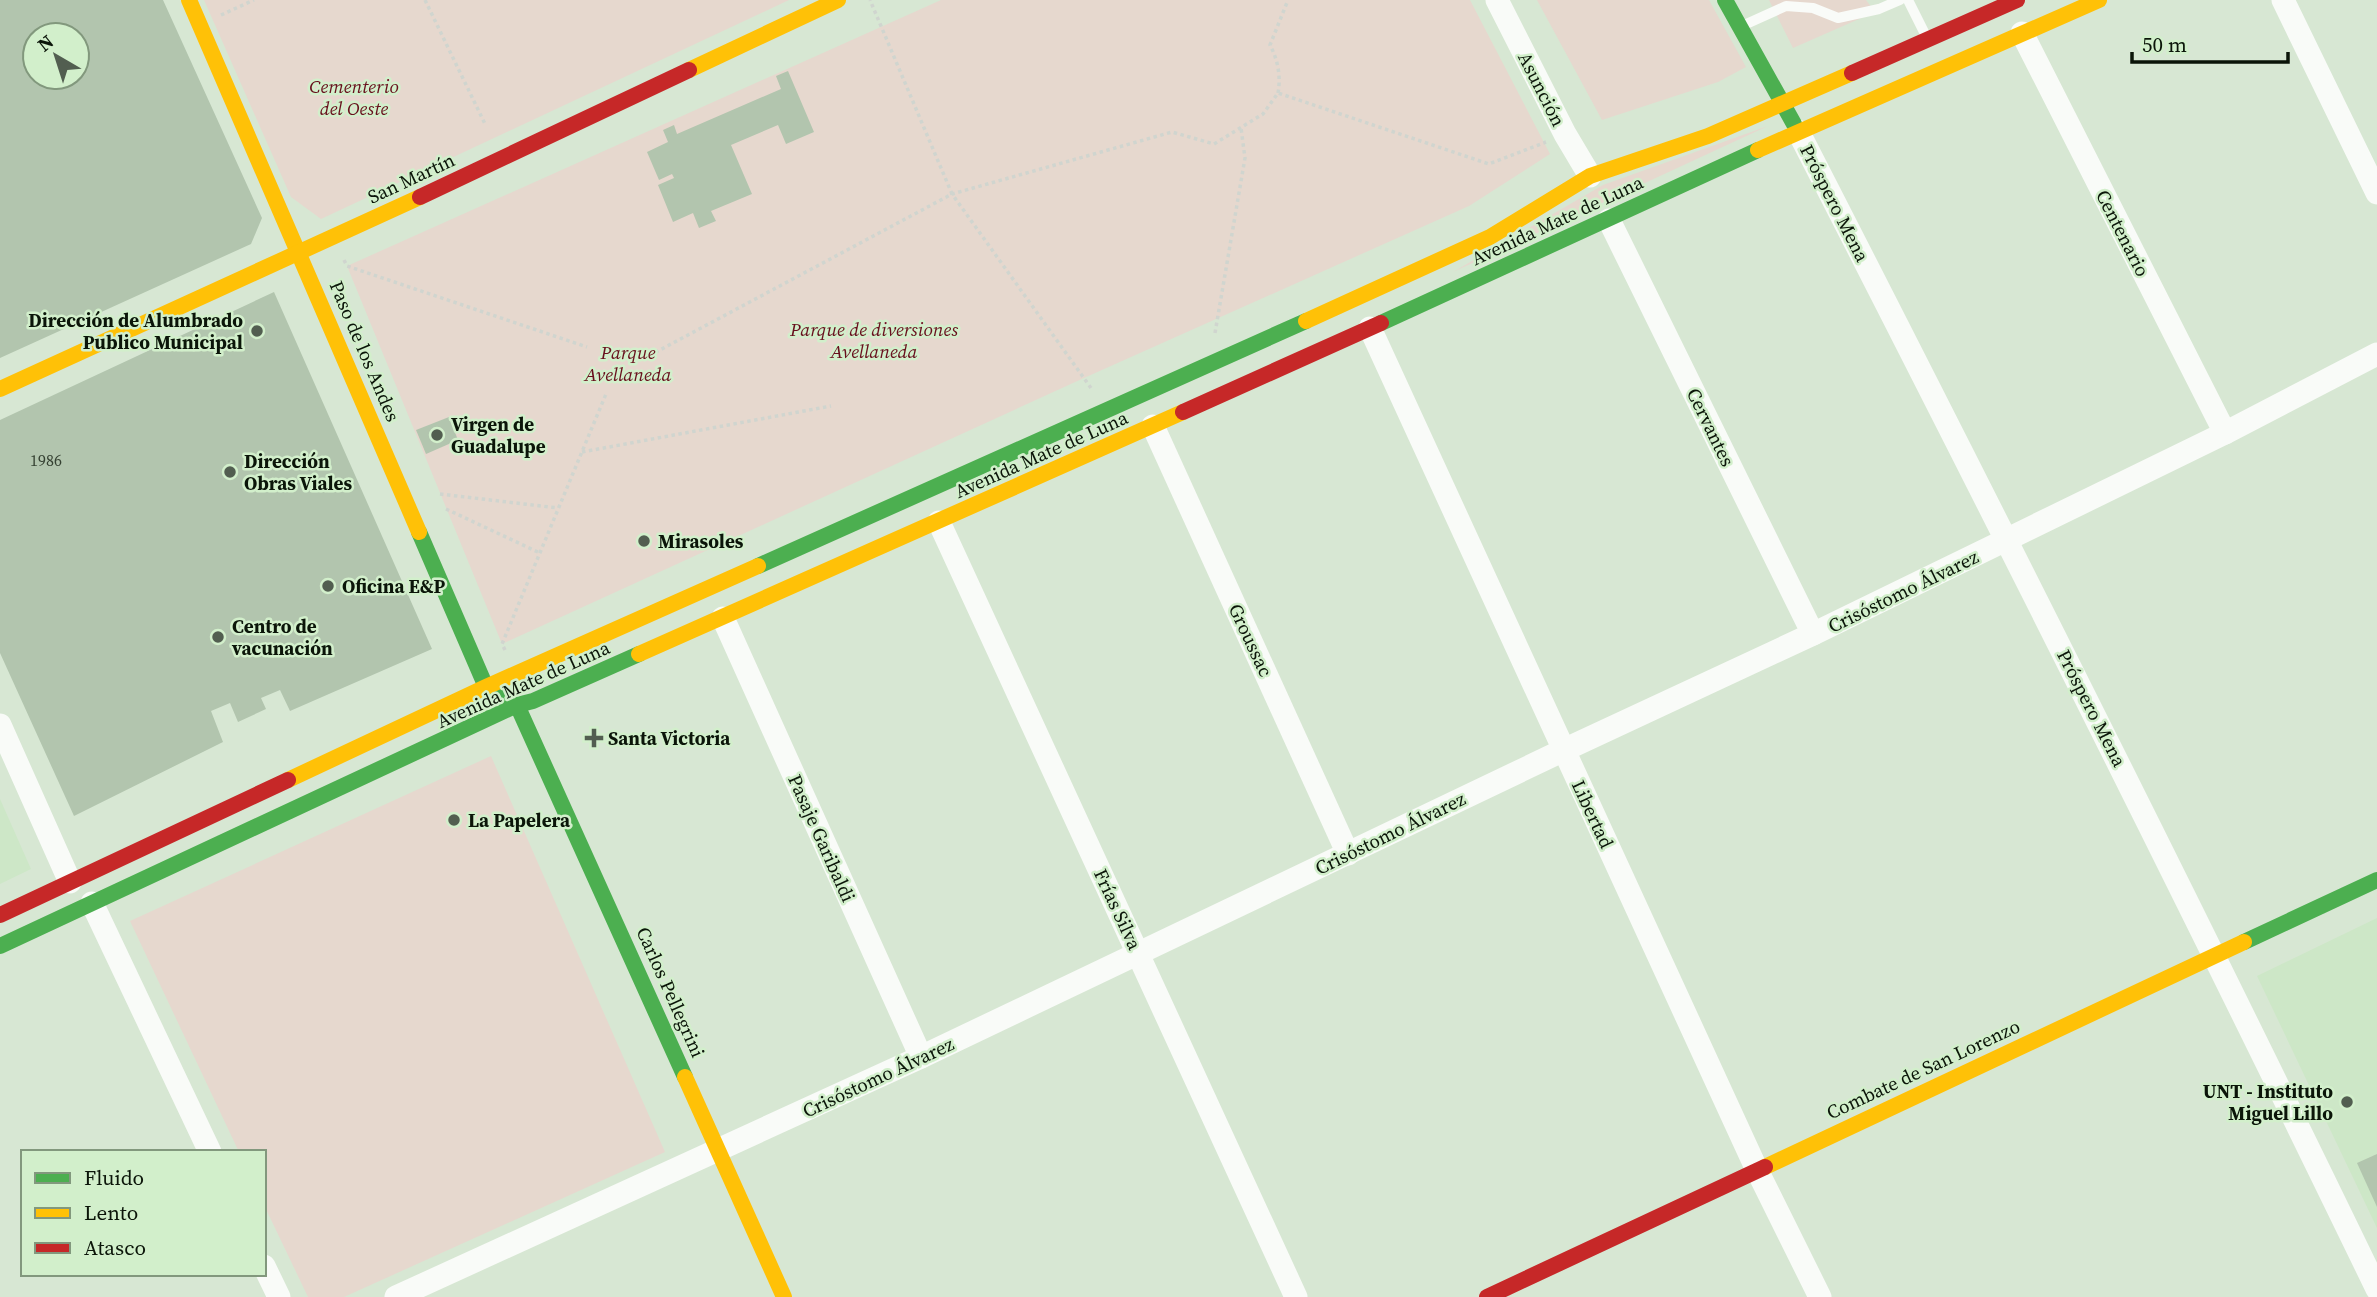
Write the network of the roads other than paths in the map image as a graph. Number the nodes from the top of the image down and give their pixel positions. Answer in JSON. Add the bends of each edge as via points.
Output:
{"nodes":[{"id":1,"x":189,"y":0,"type":"edge"},
{"id":2,"x":838,"y":0,"type":"edge"},
{"id":3,"x":1497,"y":0,"type":"edge"},
{"id":4,"x":1725,"y":0,"type":"edge"},
{"id":5,"x":1900,"y":0,"type":"edge"},
{"id":6,"x":1908,"y":0,"type":"edge"},
{"id":7,"x":2017,"y":0,"type":"edge"},
{"id":8,"x":2099,"y":0,"type":"edge"},
{"id":9,"x":2283,"y":0,"type":"edge"},
{"id":10,"x":1740,"y":27,"type":"junction"},
{"id":11,"x":2022,"y":33,"type":"junction"},
{"id":12,"x":1928,"y":40,"type":"junction"},
{"id":13,"x":1784,"y":104,"type":"junction"},
{"id":14,"x":1798,"y":131,"type":"junction"},
{"id":15,"x":1591,"y":176,"type":"junction"},
{"id":16,"x":2377,"y":193,"type":"edge"},
{"id":17,"x":1609,"y":220,"type":"junction"},
{"id":18,"x":300,"y":253,"type":"junction"},
{"id":19,"x":1370,"y":328,"type":"junction"},
{"id":20,"x":2377,"y":354,"type":"edge"},
{"id":21,"x":0,"y":389,"type":"edge"},
{"id":22,"x":1153,"y":426,"type":"junction"},
{"id":23,"x":2225,"y":433,"type":"junction"},
{"id":24,"x":939,"y":522,"type":"junction"},
{"id":25,"x":2008,"y":540,"type":"junction"},
{"id":26,"x":723,"y":618,"type":"junction"},
{"id":27,"x":1813,"y":634,"type":"junction"},
{"id":28,"x":486,"y":687,"type":"junction"},
{"id":29,"x":517,"y":705,"type":"junction"},
{"id":30,"x":0,"y":725,"type":"edge"},
{"id":31,"x":1563,"y":750,"type":"junction"},
{"id":32,"x":1348,"y":853,"type":"junction"},
{"id":33,"x":2377,"y":880,"type":"edge"},
{"id":34,"x":70,"y":882,"type":"junction"},
{"id":35,"x":92,"y":903,"type":"junction"},
{"id":36,"x":0,"y":915,"type":"edge"},
{"id":37,"x":0,"y":946,"type":"edge"},
{"id":38,"x":1139,"y":954,"type":"junction"},
{"id":39,"x":2216,"y":956,"type":"junction"},
{"id":40,"x":921,"y":1057,"type":"junction"},
{"id":41,"x":209,"y":1150,"type":"edge"},
{"id":42,"x":720,"y":1151,"type":"junction"},
{"id":43,"x":1756,"y":1170,"type":"junction"},
{"id":44,"x":266,"y":1270,"type":"edge"},
{"id":45,"x":2377,"y":1289,"type":"edge"},
{"id":46,"x":279,"y":1297,"type":"edge"},
{"id":47,"x":396,"y":1297,"type":"edge"},
{"id":48,"x":784,"y":1297,"type":"edge"},
{"id":49,"x":1296,"y":1297,"type":"edge"},
{"id":50,"x":1487,"y":1297,"type":"edge"},
{"id":51,"x":1820,"y":1297,"type":"edge"}],
"edges":[{"from":1,"to":18,"type":"main road","name":"Paso de los Andes"},
{"from":2,"to":18,"type":"main road","name":"San Martín"},
{"from":3,"to":15,"type":"street","name":"Asunción"},
{"from":4,"to":10,"type":"main road"},
{"from":5,"to":10,"type":"lane","via":[[1838,18],[1812,8],[1786,6]]},
{"from":6,"to":12,"type":"lane"},
{"from":7,"to":12,"type":"main road","name":"Avenida Mate de Luna"},
{"from":8,"to":11,"type":"main road","name":"Avenida Mate de Luna"},
{"from":9,"to":16,"type":"street"},
{"from":10,"to":13,"type":"main road"},
{"from":11,"to":14,"type":"main road","name":"Avenida Mate de Luna"},
{"from":11,"to":23,"type":"street","name":"Centenario"},
{"from":12,"to":13,"type":"main road","name":"Avenida Mate de Luna"},
{"from":13,"to":14,"type":"main road"},
{"from":13,"to":15,"type":"main road","name":"Avenida Mate de Luna"},
{"from":14,"to":17,"type":"main road","name":"Avenida Mate de Luna"},
{"from":14,"to":25,"type":"street","name":"Próspero Mena"},
{"from":15,"to":28,"type":"main road","name":"Avenida Mate de Luna","via":[[1446,259]]},
{"from":17,"to":19,"type":"main road","name":"Avenida Mate de Luna"},
{"from":17,"to":27,"type":"street","name":"Cervantes"},
{"from":18,"to":21,"type":"main road","name":"San Martín"},
{"from":18,"to":28,"type":"main road","name":"Paso de los Andes"},
{"from":19,"to":22,"type":"main road","name":"Avenida Mate de Luna"},
{"from":19,"to":31,"type":"street","name":"Libertad"},
{"from":20,"to":23,"type":"street","name":"Crisóstomo Álvarez"},
{"from":22,"to":24,"type":"main road","name":"Avenida Mate de Luna"},
{"from":22,"to":32,"type":"street","name":"Groussac"},
{"from":23,"to":25,"type":"street","name":"Crisóstomo Álvarez"},
{"from":24,"to":26,"type":"main road","name":"Avenida Mate de Luna"},
{"from":24,"to":38,"type":"street","name":"Frías Silva"},
{"from":25,"to":27,"type":"street","name":"Crisóstomo Álvarez"},
{"from":25,"to":39,"type":"street","name":"Próspero Mena"},
{"from":26,"to":29,"type":"main road","name":"Avenida Mate de Luna"},
{"from":26,"to":40,"type":"street","name":"Pasaje Garibaldi"},
{"from":27,"to":31,"type":"street","name":"Crisóstomo Álvarez"},
{"from":28,"to":29,"type":"main road"},
{"from":28,"to":34,"type":"main road","name":"Avenida Mate de Luna"},
{"from":29,"to":35,"type":"main road","name":"Avenida Mate de Luna"},
{"from":29,"to":42,"type":"main road","name":"Carlos Pellegrini"},
{"from":30,"to":34,"type":"street"},
{"from":31,"to":32,"type":"street","name":"Crisóstomo Álvarez"},
{"from":31,"to":43,"type":"street","name":"Libertad"},
{"from":32,"to":38,"type":"street","name":"Crisóstomo Álvarez"},
{"from":33,"to":39,"type":"main road","name":"Combate de San Lorenzo"},
{"from":34,"to":36,"type":"main road","name":"Avenida Mate de Luna"},
{"from":35,"to":37,"type":"main road","name":"Avenida Mate de Luna"},
{"from":35,"to":41,"type":"street"},
{"from":38,"to":40,"type":"street","name":"Crisóstomo Álvarez"},
{"from":38,"to":49,"type":"street","name":"Frías Silva"},
{"from":39,"to":43,"type":"main road","name":"Combate de San Lorenzo"},
{"from":39,"to":45,"type":"street","name":"Próspero Mena"},
{"from":40,"to":42,"type":"street","name":"Crisóstomo Álvarez"},
{"from":42,"to":47,"type":"street","name":"Crisóstomo Álvarez"},
{"from":42,"to":48,"type":"main road","name":"Carlos Pellegrini"},
{"from":43,"to":50,"type":"main road","name":"Combate de San Lorenzo"},
{"from":43,"to":51,"type":"street","name":"Libertad"},
{"from":44,"to":46,"type":"street"}]}
